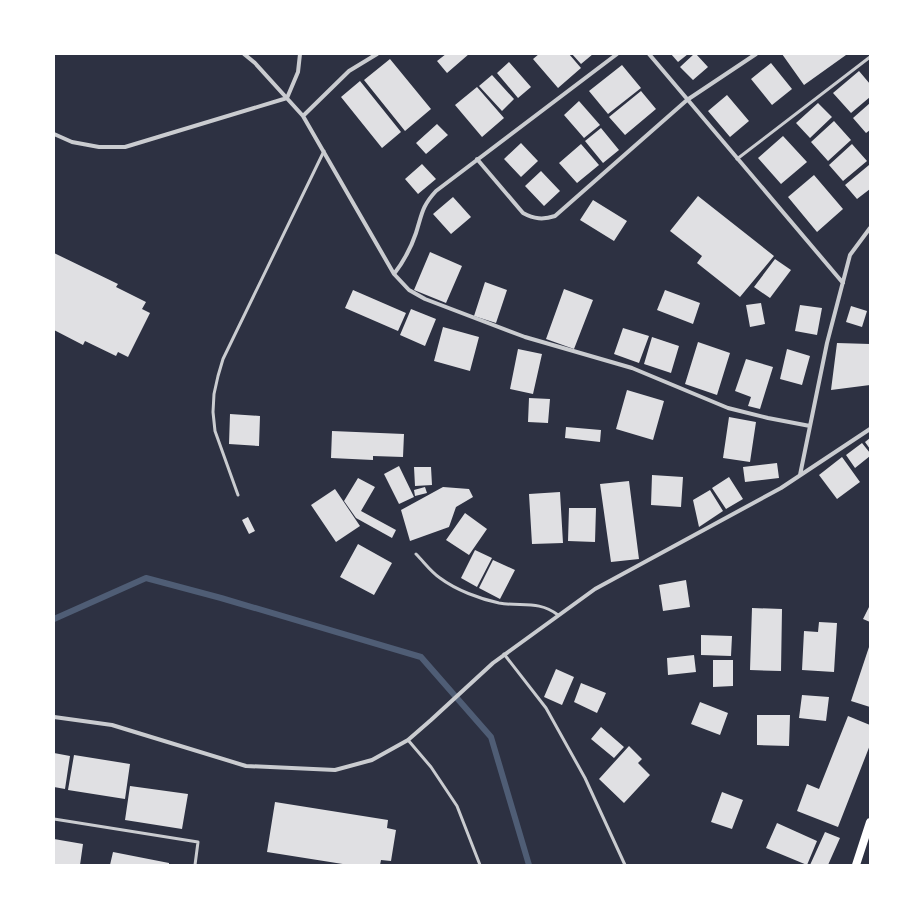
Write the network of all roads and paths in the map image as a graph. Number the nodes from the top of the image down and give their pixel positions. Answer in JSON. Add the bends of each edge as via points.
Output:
{"nodes":[{"id":1,"x":244,"y":54,"type":"edge"},
{"id":2,"x":300,"y":54,"type":"edge"},
{"id":3,"x":377,"y":54,"type":"edge"},
{"id":4,"x":617,"y":54,"type":"edge"},
{"id":5,"x":648,"y":54,"type":"edge"},
{"id":6,"x":756,"y":54,"type":"edge"},
{"id":7,"x":870,"y":57,"type":"edge"},
{"id":8,"x":287,"y":98,"type":"junction"},
{"id":9,"x":687,"y":100,"type":"junction"},
{"id":10,"x":303,"y":116,"type":"junction"},
{"id":11,"x":54,"y":134,"type":"edge"},
{"id":12,"x":324,"y":151,"type":"junction"},
{"id":13,"x":477,"y":159,"type":"junction"},
{"id":14,"x":737,"y":159,"type":"junction"},
{"id":15,"x":870,"y":228,"type":"edge"},
{"id":16,"x":394,"y":274,"type":"junction"},
{"id":17,"x":843,"y":283,"type":"junction"},
{"id":18,"x":810,"y":426,"type":"junction"},
{"id":19,"x":870,"y":429,"type":"edge"},
{"id":20,"x":800,"y":475,"type":"junction"},
{"id":21,"x":238,"y":495,"type":"dead end"},
{"id":22,"x":416,"y":554,"type":"dead end"},
{"id":23,"x":558,"y":615,"type":"junction"},
{"id":24,"x":504,"y":654,"type":"junction"},
{"id":25,"x":54,"y":717,"type":"edge"},
{"id":26,"x":408,"y":740,"type":"junction"},
{"id":27,"x":54,"y":819,"type":"edge"},
{"id":28,"x":870,"y":822,"type":"edge"},
{"id":29,"x":195,"y":865,"type":"edge"},
{"id":30,"x":480,"y":865,"type":"edge"},
{"id":31,"x":625,"y":865,"type":"edge"},
{"id":32,"x":856,"y":865,"type":"edge"}],
"edges":[{"from":1,"to":8,"type":"street"},
{"from":2,"to":8,"type":"street","via":[[298,72]]},
{"from":3,"to":10,"type":"street","via":[[349,71]]},
{"from":4,"to":13,"type":"street"},
{"from":5,"to":9,"type":"street"},
{"from":6,"to":9,"type":"street"},
{"from":7,"to":14,"type":"lane"},
{"from":8,"to":10,"type":"street"},
{"from":8,"to":11,"type":"street","via":[[124,146],[99,147],[72,142]]},
{"from":9,"to":13,"type":"street","via":[[555,216],[546,219],[529,217],[523,212]]},
{"from":9,"to":14,"type":"street"},
{"from":10,"to":12,"type":"street"},
{"from":12,"to":16,"type":"street"},
{"from":12,"to":21,"type":"lane","via":[[223,359],[218,376],[214,394],[215,431]]},
{"from":13,"to":16,"type":"street","via":[[428,200],[410,247]]},
{"from":14,"to":17,"type":"street"},
{"from":15,"to":17,"type":"street","via":[[850,255]]},
{"from":16,"to":18,"type":"street","via":[[409,290],[421,297],[525,337],[632,368],[728,408]]},
{"from":17,"to":18,"type":"street"},
{"from":18,"to":20,"type":"street"},
{"from":19,"to":20,"type":"street"},
{"from":20,"to":23,"type":"street","via":[[781,488],[595,589]]},
{"from":22,"to":23,"type":"lane","via":[[439,578],[464,591],[500,603],[526,603],[543,607]]},
{"from":23,"to":24,"type":"street"},
{"from":24,"to":26,"type":"street"},
{"from":24,"to":31,"type":"lane","via":[[546,708],[585,778]]},
{"from":25,"to":26,"type":"street","via":[[112,725],[246,766],[335,770],[372,760]]},
{"from":26,"to":30,"type":"lane","via":[[431,767],[457,806]]},
{"from":27,"to":29,"type":"lane","via":[[198,842]]},
{"from":28,"to":32,"type":"main road"}]}
